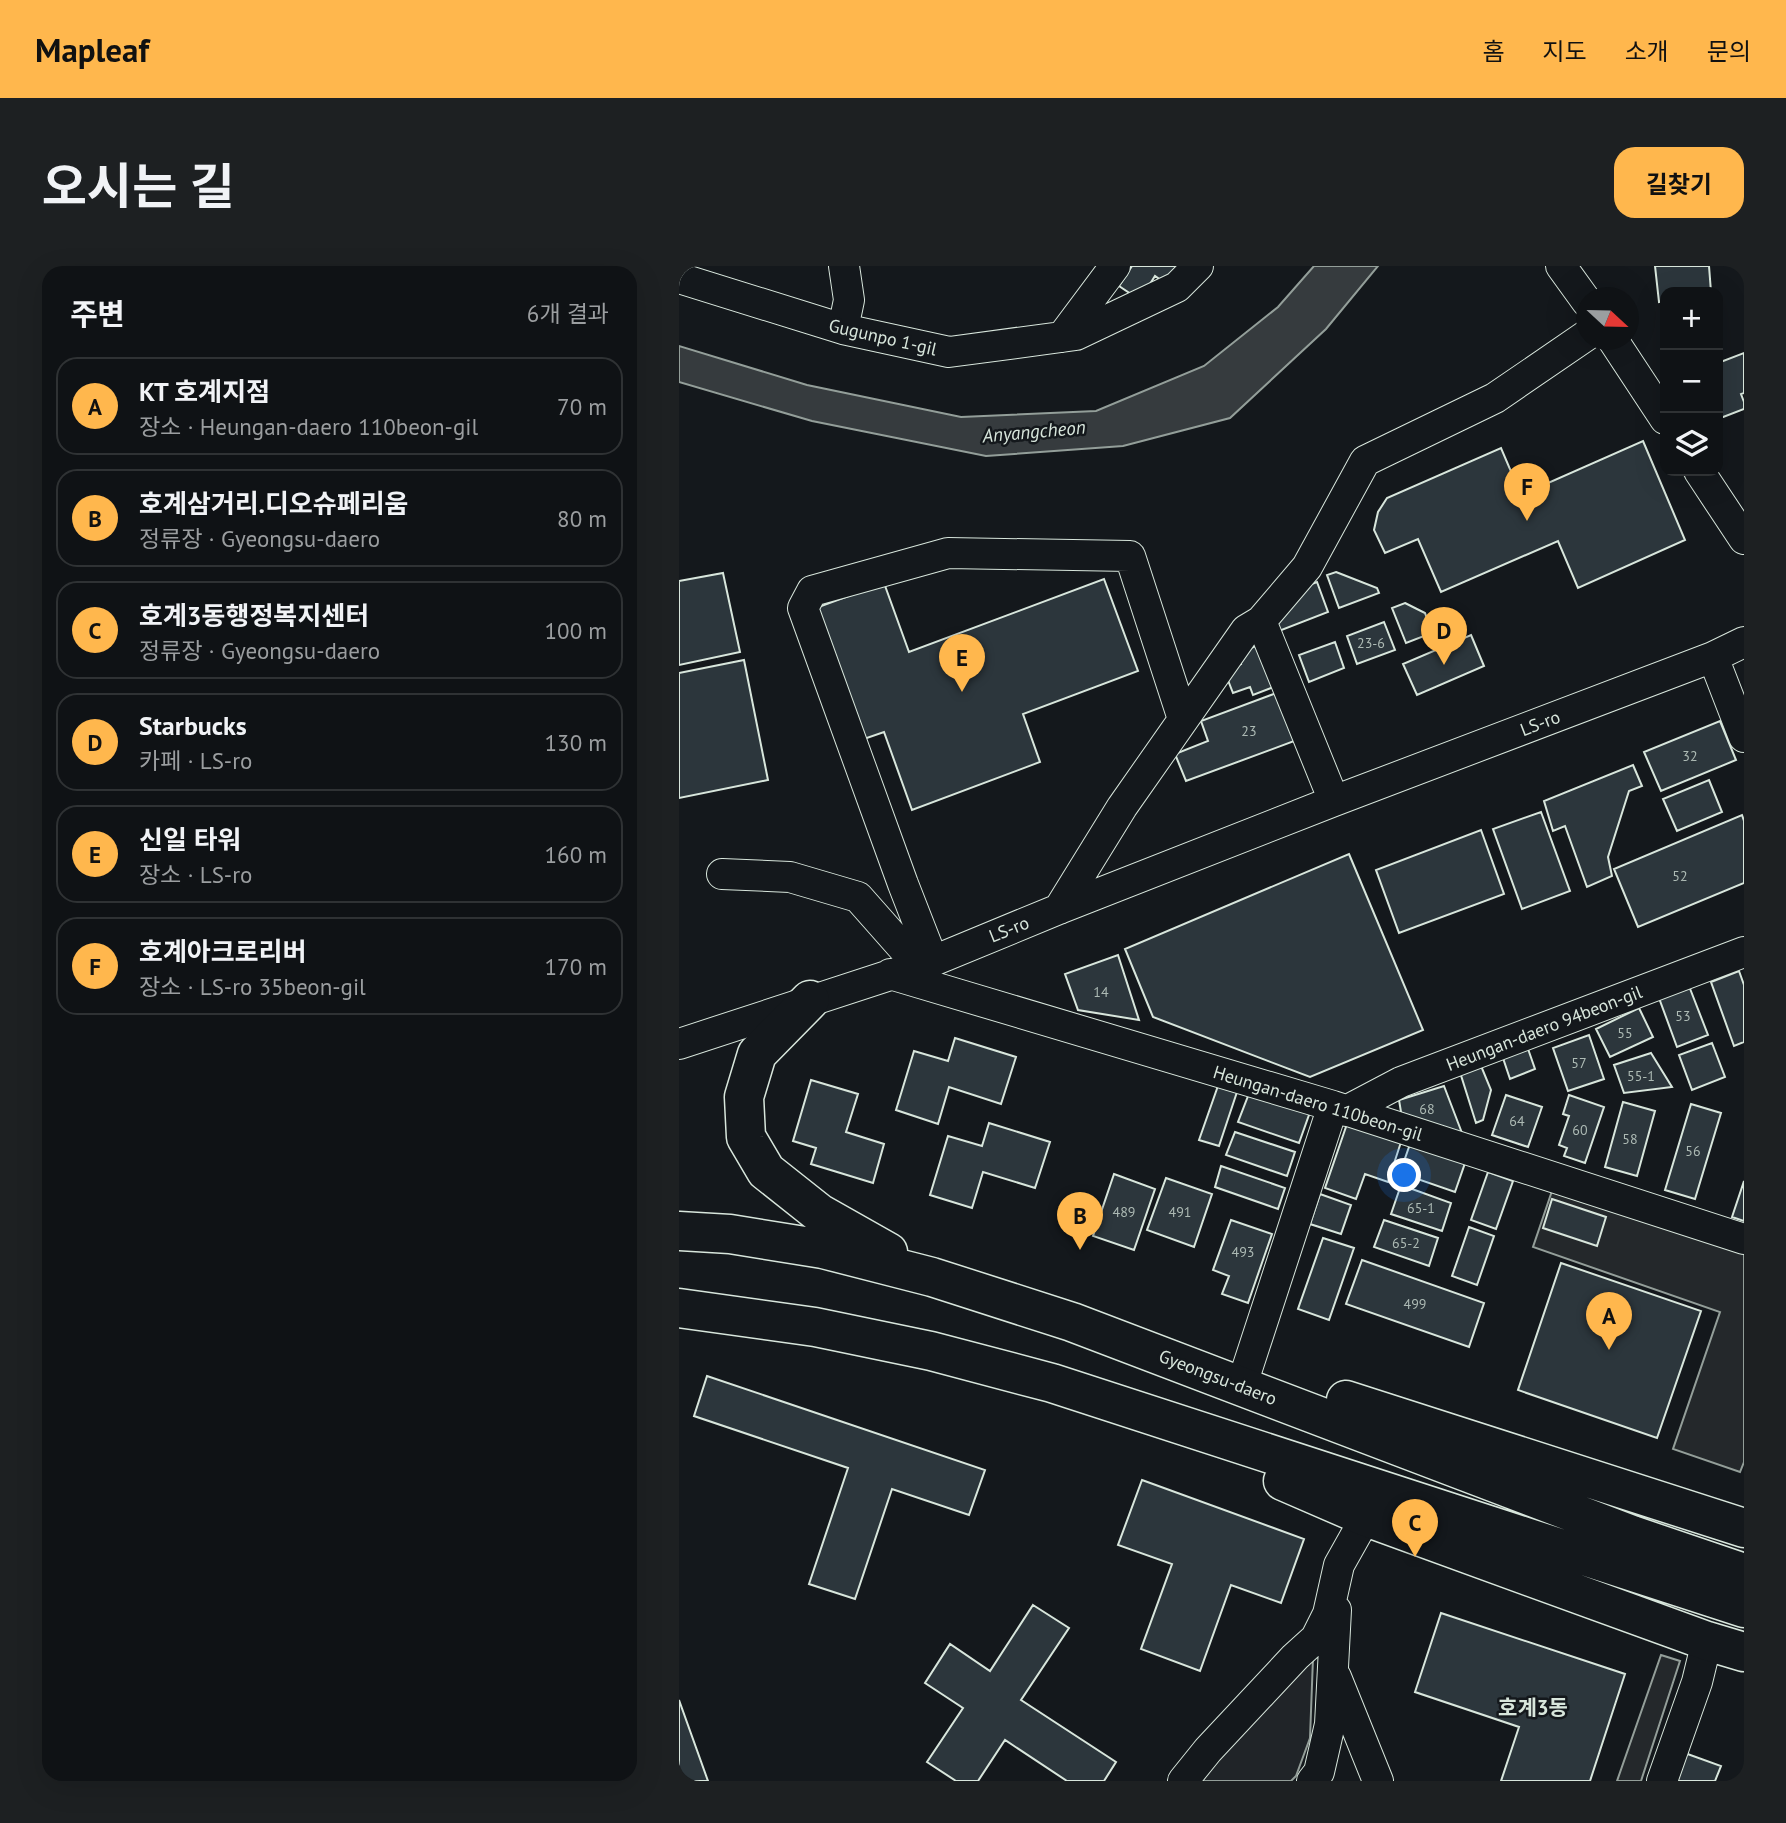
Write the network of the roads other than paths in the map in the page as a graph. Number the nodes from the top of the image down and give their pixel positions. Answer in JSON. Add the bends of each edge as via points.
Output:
{"nodes":[{"id":1,"x":844,"y":266,"type":"edge"},
{"id":2,"x":1115,"y":266,"type":"edge"},
{"id":3,"x":1198,"y":266,"type":"edge"},
{"id":4,"x":1561,"y":266,"type":"edge"},
{"id":5,"x":679,"y":278,"type":"edge"},
{"id":6,"x":1576,"y":287,"type":"edge"},
{"id":7,"x":843,"y":329,"type":"junction"},
{"id":8,"x":1062,"y":337,"type":"junction"},
{"id":9,"x":1576,"y":343,"type":"edge"},
{"id":10,"x":1620,"y":350,"type":"edge"},
{"id":11,"x":1661,"y":413,"type":"edge"},
{"id":12,"x":1702,"y":476,"type":"edge"},
{"id":13,"x":1744,"y":539,"type":"edge"},
{"id":14,"x":1261,"y":621,"type":"junction"},
{"id":15,"x":1744,"y":642,"type":"edge"},
{"id":16,"x":1713,"y":657,"type":"junction"},
{"id":17,"x":1183,"y":719,"type":"junction"},
{"id":18,"x":1744,"y":737,"type":"edge"},
{"id":19,"x":1334,"y":801,"type":"junction"},
{"id":20,"x":722,"y":874,"type":"dead end"},
{"id":21,"x":1059,"y":909,"type":"junction"},
{"id":22,"x":1744,"y":952,"type":"edge"},
{"id":23,"x":926,"y":963,"type":"junction"},
{"id":24,"x":890,"y":974,"type":"junction"},
{"id":25,"x":810,"y":1000,"type":"junction"},
{"id":26,"x":679,"y":1044,"type":"edge"},
{"id":27,"x":1340,"y":1108,"type":"junction"},
{"id":28,"x":679,"y":1231,"type":"edge"},
{"id":29,"x":1744,"y":1239,"type":"edge"},
{"id":30,"x":932,"y":1277,"type":"junction"},
{"id":31,"x":679,"y":1308,"type":"edge"},
{"id":32,"x":1072,"y":1322,"type":"junction"},
{"id":33,"x":1247,"y":1369,"type":"junction"},
{"id":34,"x":1052,"y":1384,"type":"junction"},
{"id":35,"x":1366,"y":1517,"type":"junction"},
{"id":36,"x":1743,"y":1522,"type":"edge"},
{"id":37,"x":1339,"y":1565,"type":"junction"},
{"id":38,"x":1744,"y":1573,"type":"edge"},
{"id":39,"x":1744,"y":1608,"type":"edge"},
{"id":40,"x":1707,"y":1641,"type":"junction"},
{"id":41,"x":1744,"y":1652,"type":"edge"},
{"id":42,"x":1332,"y":1667,"type":"junction"},
{"id":43,"x":1183,"y":1781,"type":"edge"},
{"id":44,"x":1312,"y":1781,"type":"edge"},
{"id":45,"x":1378,"y":1781,"type":"edge"},
{"id":46,"x":1662,"y":1781,"type":"edge"}],
"edges":[{"from":1,"to":7,"type":"street","via":[[849,300]]},
{"from":2,"to":8,"type":"street"},
{"from":3,"to":8,"type":"street","name":"Gugunpo 1-gil","via":[[1178,287],[1076,335]]},
{"from":4,"to":6,"type":"street"},
{"from":5,"to":7,"type":"street","name":"Gugunpo 1-gil"},
{"from":7,"to":8,"type":"street","name":"Gugunpo 1-gil","via":[[949,352]]},
{"from":9,"to":14,"type":"street","via":[[1495,398],[1366,461],[1307,567]]},
{"from":10,"to":11,"type":"street"},
{"from":12,"to":13,"type":"street"},
{"from":14,"to":17,"type":"street","via":[[1246,630]]},
{"from":14,"to":19,"type":"street"},
{"from":15,"to":16,"type":"street","name":"LS-ro"},
{"from":16,"to":18,"type":"street"},
{"from":16,"to":19,"type":"street","name":"LS-ro"},
{"from":17,"to":21,"type":"street"},
{"from":17,"to":23,"type":"street","via":[[1130,556],[948,553],[812,591],[803,608],[904,884]]},
{"from":19,"to":21,"type":"street","name":"LS-ro"},
{"from":20,"to":23,"type":"street","via":[[790,877],[858,897]]},
{"from":21,"to":23,"type":"street","name":"LS-ro"},
{"from":22,"to":27,"type":"street","name":"Heungan-daero 94beon-gil"},
{"from":23,"to":24,"type":"street","name":"LS-ro"},
{"from":24,"to":25,"type":"street","name":"LS-ro"},
{"from":24,"to":27,"type":"street","name":"Heungan-daero 110beon-gil"},
{"from":25,"to":26,"type":"street","name":"LS-ro"},
{"from":25,"to":30,"type":"main road","via":[[757,1054],[744,1097],[746,1136],[766,1171],[819,1213]]},
{"from":27,"to":29,"type":"street","name":"Heungan-daero 110beon-gil"},
{"from":27,"to":33,"type":"street","name":"Gyeongsu-daero"},
{"from":28,"to":30,"type":"main road","name":"Gyeongsu-daero","via":[[823,1249]]},
{"from":30,"to":32,"type":"main road","name":"Gyeongsu-daero"},
{"from":31,"to":34,"type":"main road","via":[[828,1329]]},
{"from":32,"to":33,"type":"main road"},
{"from":32,"to":38,"type":"main road","name":"Gyeongsu-daero","via":[[1632,1535]]},
{"from":33,"to":36,"type":"main road"},
{"from":34,"to":35,"type":"main road"},
{"from":34,"to":39,"type":"main road"},
{"from":35,"to":37,"type":"street"},
{"from":35,"to":40,"type":"main road"},
{"from":37,"to":42,"type":"street"},
{"from":37,"to":43,"type":"street","via":[[1328,1614],[1316,1638]]},
{"from":40,"to":41,"type":"main road"},
{"from":40,"to":46,"type":"street"},
{"from":42,"to":44,"type":"street","via":[[1330,1724]]},
{"from":42,"to":45,"type":"street"}]}
